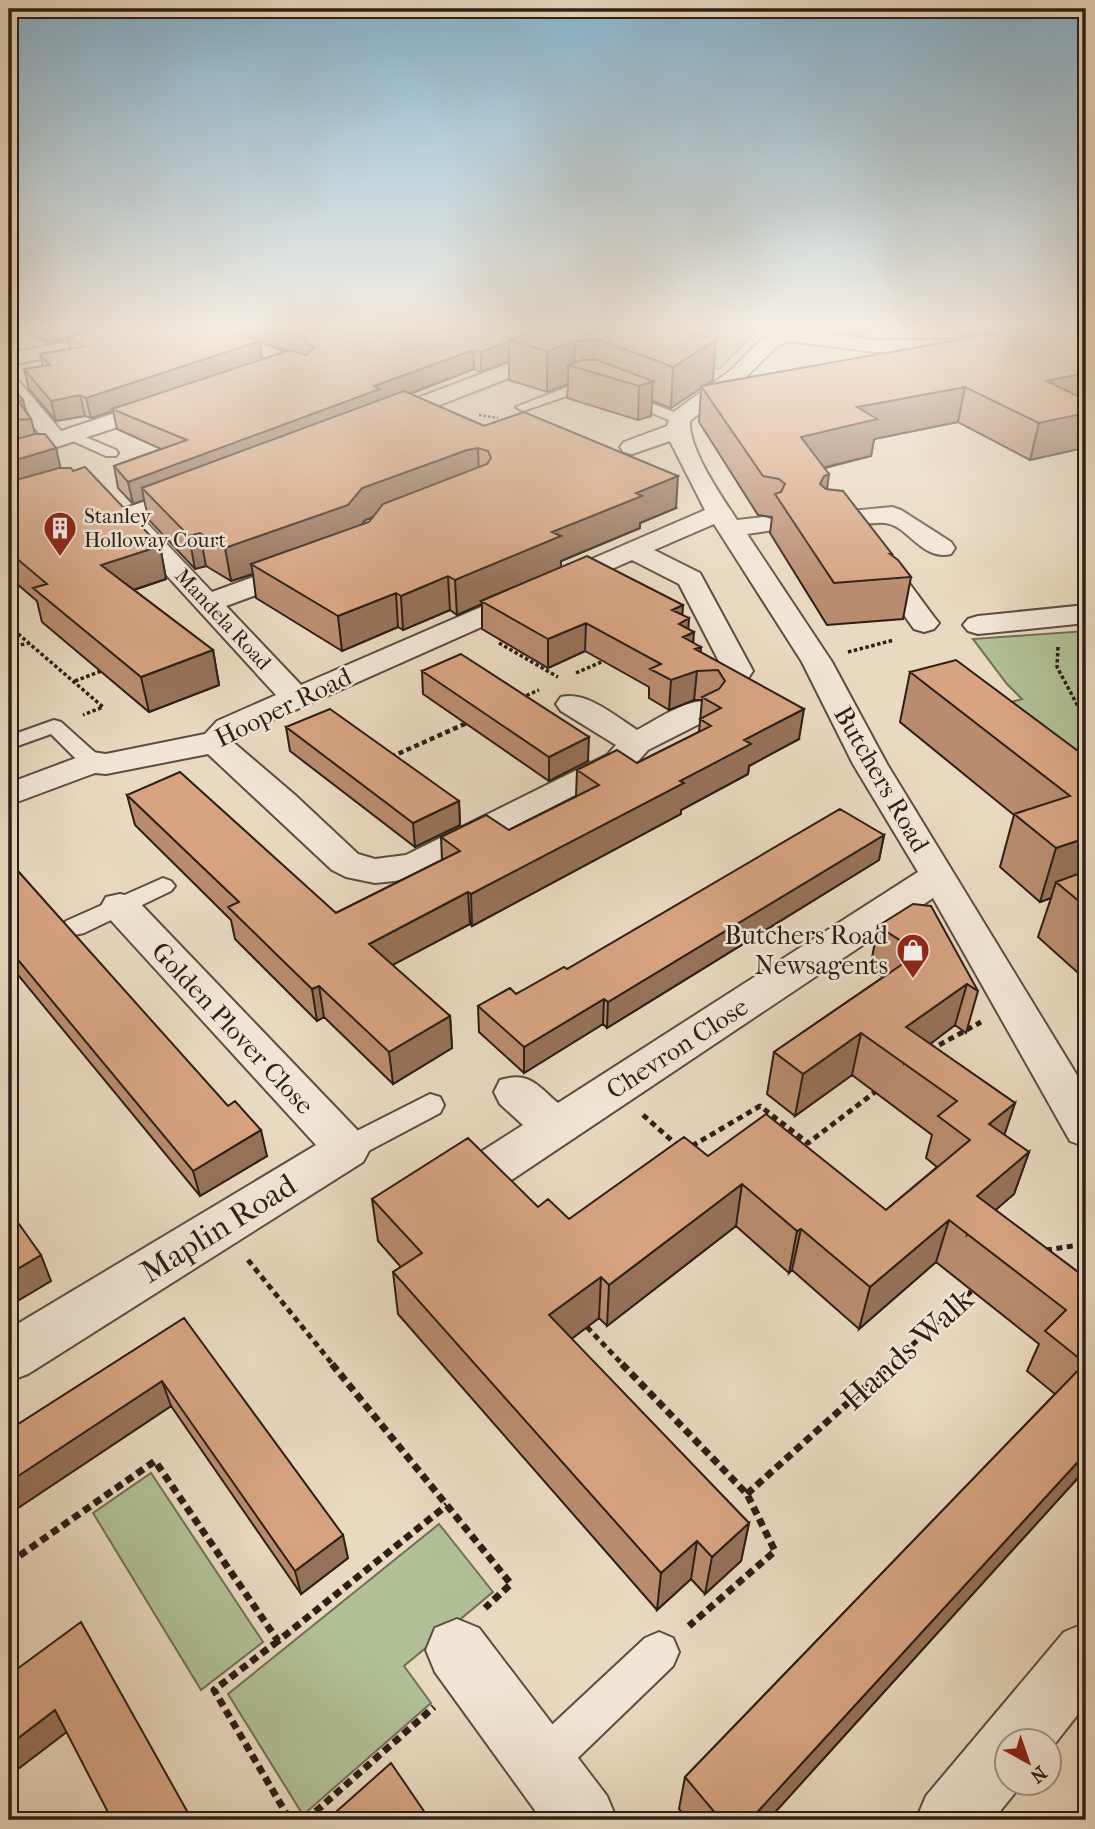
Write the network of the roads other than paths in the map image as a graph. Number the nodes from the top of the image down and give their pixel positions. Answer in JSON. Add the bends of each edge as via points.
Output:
{"nodes":[{"id":1,"x":42,"y":416,"type":"edge"},
{"id":2,"x":127,"y":416,"type":"edge"},
{"id":3,"x":390,"y":416,"type":"edge"},
{"id":4,"x":662,"y":416,"type":"edge"},
{"id":5,"x":688,"y":416,"type":"edge"},
{"id":6,"x":679,"y":424,"type":"junction"},
{"id":7,"x":357,"y":429,"type":"edge"},
{"id":8,"x":64,"y":438,"type":"junction"},
{"id":9,"x":632,"y":447,"type":"dead end"},
{"id":10,"x":111,"y":453,"type":"dead end"},
{"id":11,"x":221,"y":482,"type":"edge"},
{"id":12,"x":725,"y":522,"type":"junction"},
{"id":13,"x":765,"y":525,"type":"dead end"},
{"id":14,"x":942,"y":548,"type":"dead end"},
{"id":15,"x":633,"y":550,"type":"junction"},
{"id":16,"x":326,"y":560,"type":"edge"},
{"id":17,"x":207,"y":603,"type":"junction"},
{"id":18,"x":1086,"y":614,"type":"edge"},
{"id":19,"x":924,"y":623,"type":"dead end"},
{"id":20,"x":978,"y":625,"type":"dead end"},
{"id":21,"x":737,"y":671,"type":"edge"},
{"id":22,"x":566,"y":687,"type":"road end"},
{"id":23,"x":295,"y":697,"type":"junction"},
{"id":24,"x":705,"y":709,"type":"edge"},
{"id":25,"x":216,"y":742,"type":"junction"},
{"id":26,"x":9,"y":743,"type":"edge"},
{"id":27,"x":636,"y":744,"type":"junction"},
{"id":28,"x":92,"y":762,"type":"junction"},
{"id":29,"x":9,"y":795,"type":"edge"},
{"id":30,"x":939,"y":876,"type":"junction"},
{"id":31,"x":163,"y":887,"type":"dead end"},
{"id":32,"x":120,"y":906,"type":"junction"},
{"id":33,"x":75,"y":927,"type":"dead end"},
{"id":34,"x":516,"y":1092,"type":"dead end"},
{"id":35,"x":430,"y":1104,"type":"dead end"},
{"id":36,"x":555,"y":1127,"type":"junction"},
{"id":37,"x":1086,"y":1129,"type":"edge"},
{"id":38,"x":346,"y":1149,"type":"junction"},
{"id":39,"x":496,"y":1166,"type":"edge"},
{"id":40,"x":9,"y":1357,"type":"edge"},
{"id":41,"x":659,"y":1652,"type":"road end"},
{"id":42,"x":1086,"y":1654,"type":"edge"},
{"id":43,"x":465,"y":1662,"type":"road end"},
{"id":44,"x":1025,"y":1728,"type":"edge"},
{"id":45,"x":541,"y":1764,"type":"junction"},
{"id":46,"x":993,"y":1767,"type":"edge"},
{"id":47,"x":583,"y":1820,"type":"edge"},
{"id":48,"x":950,"y":1820,"type":"edge"}],
"edges":[{"from":1,"to":8,"type":"street"},
{"from":2,"to":8,"type":"street"},
{"from":3,"to":7,"type":"street"},
{"from":4,"to":6,"type":"lane"},
{"from":5,"to":6,"type":"street"},
{"from":6,"to":9,"type":"street"},
{"from":6,"to":12,"type":"street","name":"Butchers Road","via":[[684,448]]},
{"from":8,"to":10,"type":"lane"},
{"from":11,"to":17,"type":"street","name":"Mandela Road","via":[[118,507]]},
{"from":12,"to":13,"type":"street","name":"Hooper Road"},
{"from":12,"to":15,"type":"street","name":"Hooper Road","via":[[707,517]]},
{"from":12,"to":30,"type":"street","name":"Butchers Road","via":[[817,662],[870,764]]},
{"from":14,"to":19,"type":"street","via":[[892,515],[839,520]]},
{"from":15,"to":21,"type":"street","via":[[690,579]]},
{"from":15,"to":23,"type":"street","name":"Hooper Road"},
{"from":16,"to":17,"type":"street"},
{"from":17,"to":23,"type":"street","name":"Mandela Road"},
{"from":18,"to":20,"type":"street"},
{"from":22,"to":27,"type":"street"},
{"from":23,"to":25,"type":"street","name":"Hooper Road","via":[[228,728]]},
{"from":24,"to":27,"type":"street"},
{"from":25,"to":27,"type":"street","via":[[342,861],[372,872],[394,872],[419,863],[619,762]]},
{"from":25,"to":28,"type":"street","name":"Hooper Road","via":[[106,764]]},
{"from":26,"to":28,"type":"lane","via":[[54,726]]},
{"from":28,"to":29,"type":"street","name":"Hooper Road"},
{"from":30,"to":36,"type":"street","name":"Chevron Close"},
{"from":30,"to":37,"type":"street","name":"Butchers Road"},
{"from":31,"to":32,"type":"lane"},
{"from":32,"to":33,"type":"lane"},
{"from":32,"to":38,"type":"street","name":"Golden Plover Close"},
{"from":34,"to":36,"type":"street"},
{"from":35,"to":38,"type":"lane","name":"Maplin Road"},
{"from":36,"to":39,"type":"street","name":"Chevron Close"},
{"from":38,"to":40,"type":"street","name":"Maplin Road"},
{"from":41,"to":45,"type":"lane"},
{"from":42,"to":44,"type":"street"},
{"from":43,"to":45,"type":"street"},
{"from":45,"to":47,"type":"street"},
{"from":46,"to":48,"type":"street"}]}
